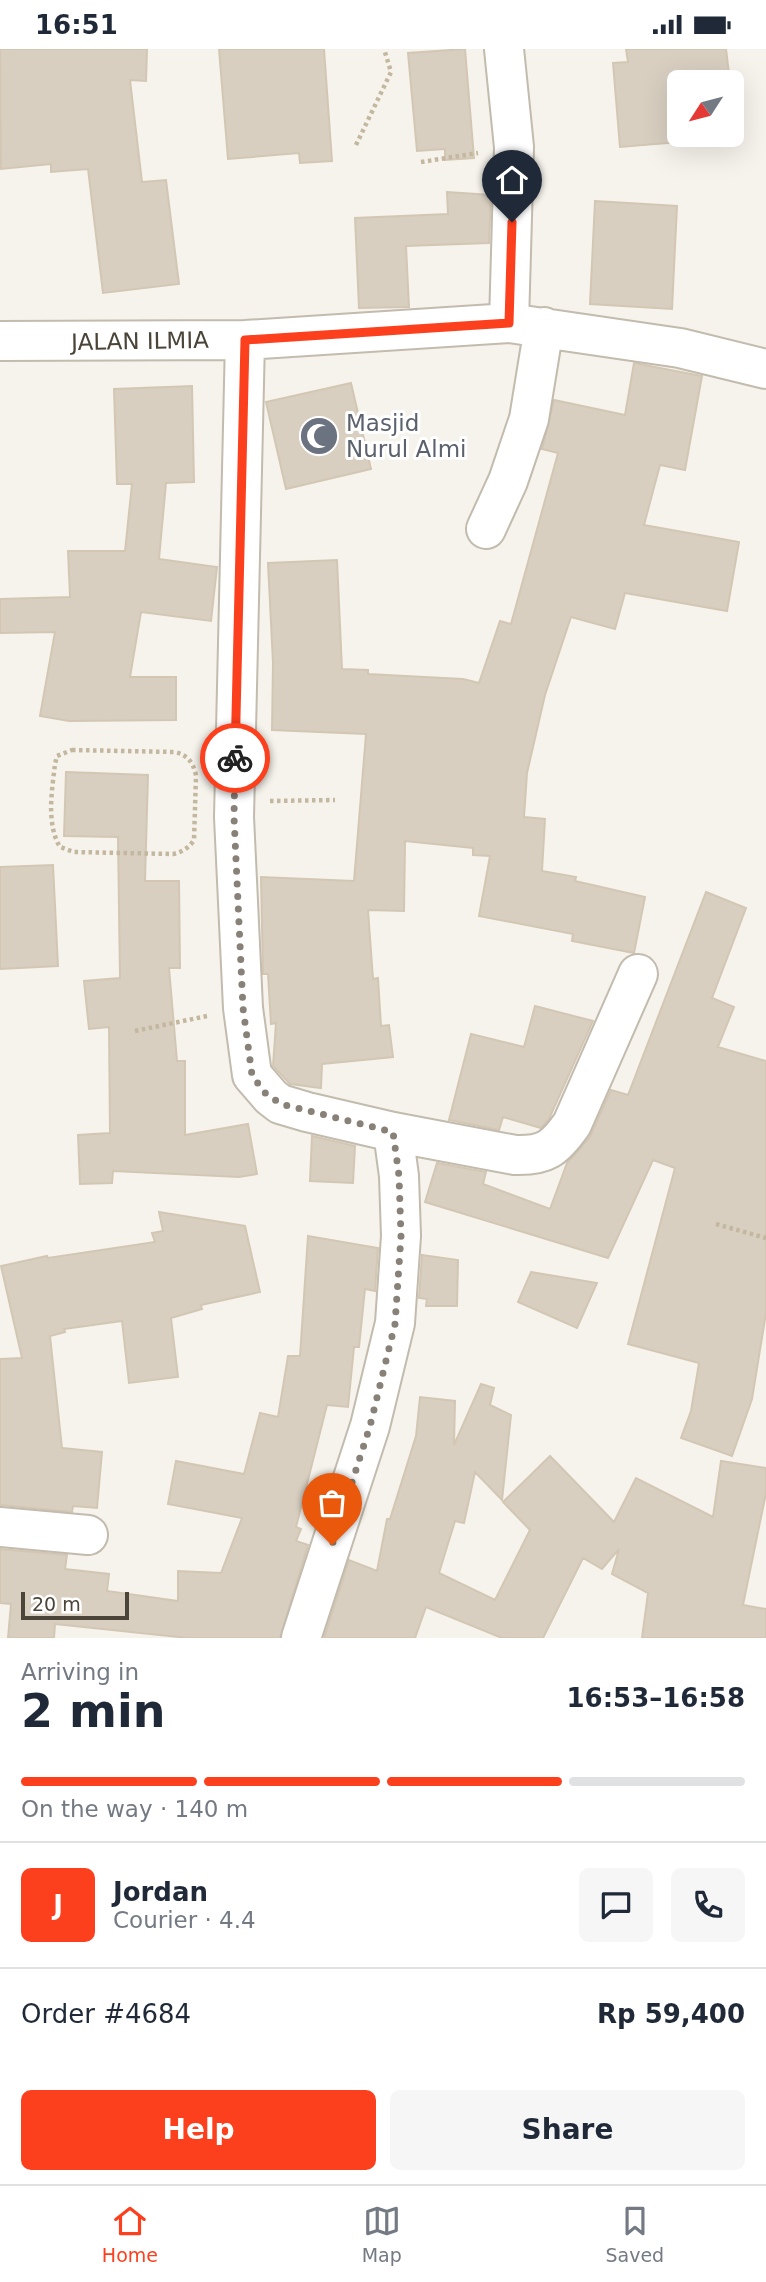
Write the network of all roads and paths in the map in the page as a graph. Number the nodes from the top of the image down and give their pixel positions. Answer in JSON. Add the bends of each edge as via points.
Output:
{"nodes":[{"id":1,"x":384,"y":49,"type":"edge"},
{"id":2,"x":505,"y":49,"type":"edge"},
{"id":3,"x":356,"y":145,"type":"dead end"},
{"id":4,"x":514,"y":147,"type":"junction"},
{"id":5,"x":421,"y":162,"type":"dead end"},
{"id":6,"x":526,"y":325,"type":"junction"},
{"id":7,"x":245,"y":340,"type":"junction"},
{"id":8,"x":0,"y":341,"type":"edge"},
{"id":9,"x":766,"y":369,"type":"edge"},
{"id":10,"x":486,"y":529,"type":"dead end"},
{"id":11,"x":335,"y":800,"type":"dead end"},
{"id":12,"x":234,"y":802,"type":"junction"},
{"id":13,"x":195,"y":806,"type":"joint"},
{"id":14,"x":638,"y":974,"type":"dead end"},
{"id":15,"x":243,"y":1008,"type":"junction"},
{"id":16,"x":135,"y":1031,"type":"dead end"},
{"id":17,"x":393,"y":1132,"type":"junction"},
{"id":18,"x":716,"y":1224,"type":"dead end"},
{"id":19,"x":766,"y":1238,"type":"edge"},
{"id":20,"x":0,"y":1528,"type":"edge"},
{"id":21,"x":88,"y":1535,"type":"dead end"},
{"id":22,"x":301,"y":1638,"type":"edge"}],
"edges":[{"from":1,"to":3,"type":"path","via":[[391,72]]},
{"from":2,"to":4,"type":"street"},
{"from":4,"to":5,"type":"path"},
{"from":4,"to":6,"type":"street"},
{"from":6,"to":7,"type":"street","name":"JALAN ILMIA"},
{"from":6,"to":9,"type":"street","name":"JALAN ILMIA","via":[[680,348]]},
{"from":6,"to":10,"type":"street","via":[[528,419]]},
{"from":7,"to":8,"type":"street","name":"JALAN ILMIA"},
{"from":7,"to":12,"type":"street"},
{"from":11,"to":12,"type":"path"},
{"from":12,"to":15,"type":"street"},
{"from":13,"to":13,"type":"path","via":[[194,840],[180,853],[67,851],[56,841],[52,826],[57,756],[72,750],[179,752],[195,769]]},
{"from":14,"to":17,"type":"street","via":[[572,1124],[553,1148],[515,1155]]},
{"from":15,"to":16,"type":"path"},
{"from":15,"to":17,"type":"street","via":[[252,1075],[271,1097],[307,1112]]},
{"from":17,"to":22,"type":"street","via":[[401,1236],[395,1324],[370,1426]]},
{"from":18,"to":19,"type":"path"},
{"from":20,"to":21,"type":"street"}]}
